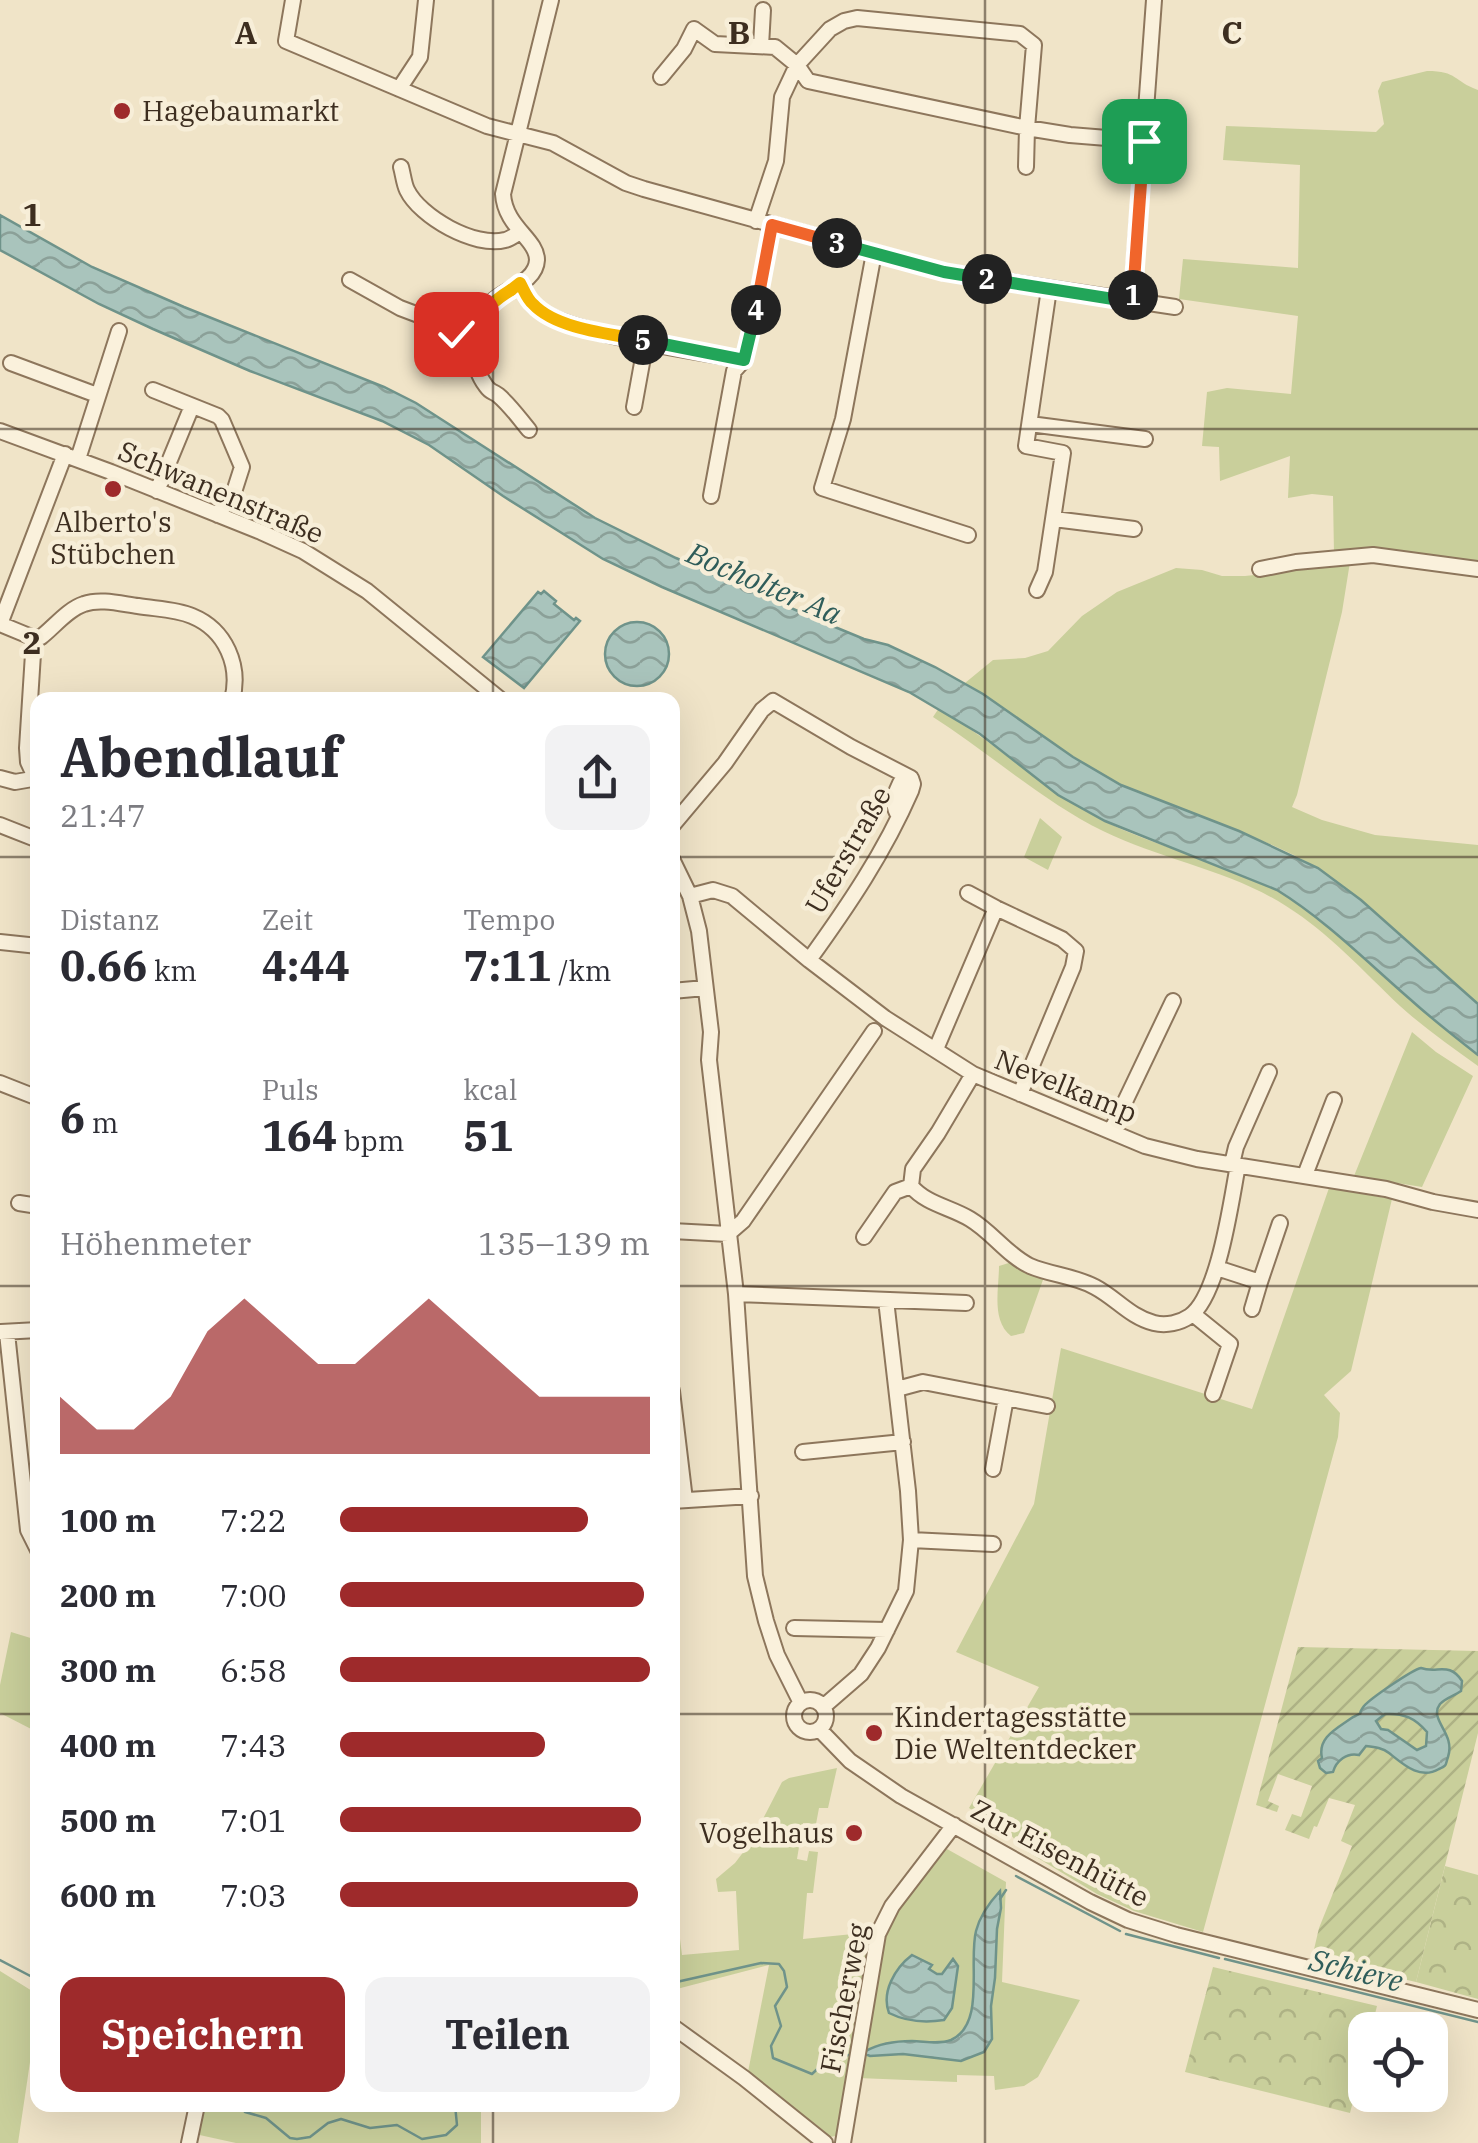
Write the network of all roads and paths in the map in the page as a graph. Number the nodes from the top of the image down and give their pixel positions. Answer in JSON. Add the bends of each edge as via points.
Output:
{"nodes":[{"id":1,"x":293,"y":0,"type":"edge"},
{"id":2,"x":426,"y":0,"type":"edge"},
{"id":3,"x":551,"y":0,"type":"edge"},
{"id":4,"x":1154,"y":0,"type":"edge"},
{"id":5,"x":763,"y":10,"type":"dead end"},
{"id":6,"x":761,"y":46,"type":"junction"},
{"id":7,"x":797,"y":65,"type":"junction"},
{"id":8,"x":661,"y":76,"type":"dead end"},
{"id":9,"x":399,"y":88,"type":"junction"},
{"id":10,"x":1026,"y":128,"type":"junction"},
{"id":11,"x":519,"y":136,"type":"junction"},
{"id":12,"x":1144,"y":141,"type":"junction"},
{"id":13,"x":401,"y":166,"type":"dead end"},
{"id":14,"x":1026,"y":167,"type":"dead end"},
{"id":15,"x":756,"y":221,"type":"junction"},
{"id":16,"x":772,"y":225,"type":"junction"},
{"id":17,"x":520,"y":232,"type":"junction"},
{"id":18,"x":874,"y":253,"type":"junction"},
{"id":19,"x":350,"y":280,"type":"dead end"},
{"id":20,"x":520,"y":283,"type":"junction"},
{"id":21,"x":1049,"y":289,"type":"junction"},
{"id":22,"x":1132,"y":302,"type":"junction"},
{"id":23,"x":1175,"y":308,"type":"dead end"},
{"id":24,"x":119,"y":332,"type":"dead end"},
{"id":25,"x":475,"y":341,"type":"junction"},
{"id":26,"x":646,"y":341,"type":"junction"},
{"id":27,"x":744,"y":360,"type":"junction"},
{"id":28,"x":12,"y":363,"type":"dead end"},
{"id":29,"x":153,"y":390,"type":"dead end"},
{"id":30,"x":97,"y":395,"type":"junction"},
{"id":31,"x":192,"y":406,"type":"junction"},
{"id":32,"x":634,"y":407,"type":"dead end"},
{"id":33,"x":1030,"y":424,"type":"junction"},
{"id":34,"x":528,"y":430,"type":"dead end"},
{"id":35,"x":1068,"y":430,"type":"junction"},
{"id":36,"x":0,"y":431,"type":"edge"},
{"id":37,"x":1145,"y":439,"type":"dead end"},
{"id":38,"x":1063,"y":453,"type":"junction"},
{"id":39,"x":72,"y":457,"type":"junction"},
{"id":40,"x":157,"y":491,"type":"junction"},
{"id":41,"x":711,"y":496,"type":"dead end"},
{"id":42,"x":218,"y":514,"type":"junction"},
{"id":43,"x":1054,"y":519,"type":"junction"},
{"id":44,"x":1134,"y":529,"type":"dead end"},
{"id":45,"x":968,"y":535,"type":"dead end"},
{"id":46,"x":1260,"y":569,"type":"dead end"},
{"id":47,"x":1478,"y":570,"type":"edge"},
{"id":48,"x":1036,"y":590,"type":"dead end"},
{"id":49,"x":0,"y":624,"type":"edge"},
{"id":50,"x":34,"y":638,"type":"junction"},
{"id":51,"x":31,"y":692,"type":"edge"},
{"id":52,"x":234,"y":692,"type":"edge"},
{"id":53,"x":491,"y":692,"type":"edge"},
{"id":54,"x":30,"y":701,"type":"edge"},
{"id":55,"x":30,"y":766,"type":"edge"},
{"id":56,"x":0,"y":778,"type":"edge"},
{"id":57,"x":30,"y":779,"type":"edge"},
{"id":58,"x":680,"y":816,"type":"edge"},
{"id":59,"x":0,"y":825,"type":"edge"},
{"id":60,"x":30,"y":837,"type":"edge"},
{"id":61,"x":680,"y":875,"type":"edge"},
{"id":62,"x":968,"y":893,"type":"dead end"},
{"id":63,"x":690,"y":896,"type":"junction"},
{"id":64,"x":996,"y":908,"type":"junction"},
{"id":65,"x":0,"y":942,"type":"edge"},
{"id":66,"x":30,"y":945,"type":"edge"},
{"id":67,"x":809,"y":960,"type":"junction"},
{"id":68,"x":705,"y":988,"type":"junction"},
{"id":69,"x":680,"y":990,"type":"edge"},
{"id":70,"x":1173,"y":1000,"type":"dead end"},
{"id":71,"x":874,"y":1031,"type":"dead end"},
{"id":72,"x":936,"y":1049,"type":"junction"},
{"id":73,"x":1269,"y":1072,"type":"dead end"},
{"id":74,"x":973,"y":1074,"type":"junction"},
{"id":75,"x":0,"y":1084,"type":"edge"},
{"id":76,"x":1020,"y":1094,"type":"junction"},
{"id":77,"x":30,"y":1095,"type":"edge"},
{"id":78,"x":1334,"y":1100,"type":"dead end"},
{"id":79,"x":1112,"y":1131,"type":"junction"},
{"id":80,"x":1235,"y":1165,"type":"junction"},
{"id":81,"x":1305,"y":1175,"type":"junction"},
{"id":82,"x":911,"y":1186,"type":"junction"},
{"id":83,"x":19,"y":1203,"type":"dead end"},
{"id":84,"x":30,"y":1205,"type":"edge"},
{"id":85,"x":1478,"y":1210,"type":"edge"},
{"id":86,"x":1280,"y":1223,"type":"dead end"},
{"id":87,"x":680,"y":1231,"type":"edge"},
{"id":88,"x":728,"y":1234,"type":"junction"},
{"id":89,"x":864,"y":1237,"type":"dead end"},
{"id":90,"x":1216,"y":1268,"type":"junction"},
{"id":91,"x":1260,"y":1282,"type":"junction"},
{"id":92,"x":736,"y":1294,"type":"junction"},
{"id":93,"x":886,"y":1300,"type":"junction"},
{"id":94,"x":966,"y":1303,"type":"dead end"},
{"id":95,"x":1252,"y":1309,"type":"dead end"},
{"id":96,"x":1194,"y":1314,"type":"junction"},
{"id":97,"x":30,"y":1330,"type":"edge"},
{"id":98,"x":4,"y":1332,"type":"edge"},
{"id":99,"x":897,"y":1388,"type":"junction"},
{"id":100,"x":1213,"y":1394,"type":"dead end"},
{"id":101,"x":1006,"y":1398,"type":"junction"},
{"id":102,"x":1047,"y":1406,"type":"dead end"},
{"id":103,"x":903,"y":1442,"type":"junction"},
{"id":104,"x":803,"y":1452,"type":"dead end"},
{"id":105,"x":992,"y":1470,"type":"dead end"},
{"id":106,"x":751,"y":1496,"type":"junction"},
{"id":107,"x":680,"y":1500,"type":"edge"},
{"id":108,"x":30,"y":1536,"type":"edge"},
{"id":109,"x":911,"y":1540,"type":"junction"},
{"id":110,"x":993,"y":1544,"type":"dead end"},
{"id":111,"x":794,"y":1628,"type":"dead end"},
{"id":112,"x":887,"y":1630,"type":"junction"},
{"id":113,"x":801,"y":1703,"type":"junction"},
{"id":114,"x":824,"y":1707,"type":"junction"},
{"id":115,"x":819,"y":1729,"type":"junction"},
{"id":116,"x":954,"y":1825,"type":"junction"},
{"id":117,"x":1478,"y":2010,"type":"edge"},
{"id":118,"x":680,"y":2032,"type":"edge"},
{"id":119,"x":196,"y":2112,"type":"edge"},
{"id":120,"x":189,"y":2143,"type":"edge"},
{"id":121,"x":825,"y":2143,"type":"edge"},
{"id":122,"x":843,"y":2143,"type":"edge"}],
"edges":[{"from":1,"to":9,"type":"street","via":[[286,41]]},
{"from":2,"to":9,"type":"street","via":[[420,57]]},
{"from":3,"to":11,"type":"street"},
{"from":4,"to":12,"type":"street"},
{"from":5,"to":6,"type":"street"},
{"from":6,"to":7,"type":"street","via":[[775,47]]},
{"from":6,"to":8,"type":"street","via":[[715,44],[694,29]]},
{"from":7,"to":10,"type":"street","via":[[808,82]]},
{"from":7,"to":10,"type":"street","via":[[830,29],[857,18],[1020,34],[1034,45]]},
{"from":7,"to":15,"type":"street","via":[[782,97],[776,161]]},
{"from":9,"to":11,"type":"street"},
{"from":10,"to":12,"type":"street"},
{"from":10,"to":14,"type":"street"},
{"from":11,"to":15,"type":"street","via":[[553,143],[626,183]]},
{"from":11,"to":17,"type":"street","via":[[504,204]]},
{"from":12,"to":22,"type":"street"},
{"from":13,"to":17,"type":"street","via":[[408,192],[437,221],[486,240]]},
{"from":15,"to":16,"type":"street"},
{"from":16,"to":18,"type":"street"},
{"from":16,"to":27,"type":"street"},
{"from":17,"to":20,"type":"street","via":[[537,262]]},
{"from":18,"to":21,"type":"street"},
{"from":18,"to":45,"type":"street","via":[[844,419],[822,488]]},
{"from":19,"to":25,"type":"street"},
{"from":20,"to":25,"type":"street","via":[[492,301]]},
{"from":20,"to":26,"type":"street","via":[[531,303],[559,321]]},
{"from":21,"to":22,"type":"street"},
{"from":21,"to":33,"type":"street"},
{"from":22,"to":23,"type":"street"},
{"from":24,"to":30,"type":"street"},
{"from":25,"to":34,"type":"street","via":[[484,383]]},
{"from":26,"to":27,"type":"street"},
{"from":26,"to":32,"type":"street"},
{"from":27,"to":41,"type":"street","via":[[734,371]]},
{"from":28,"to":30,"type":"street"},
{"from":29,"to":31,"type":"street"},
{"from":30,"to":39,"type":"street"},
{"from":31,"to":40,"type":"street"},
{"from":31,"to":42,"type":"street","via":[[222,420],[242,467]]},
{"from":33,"to":35,"type":"street"},
{"from":33,"to":38,"type":"street","via":[[1026,446]]},
{"from":35,"to":37,"type":"street"},
{"from":35,"to":38,"type":"street"},
{"from":36,"to":39,"type":"street","name":"Schwanenstraße"},
{"from":38,"to":43,"type":"street"},
{"from":39,"to":40,"type":"street","name":"Schwanenstraße"},
{"from":39,"to":49,"type":"street"},
{"from":40,"to":42,"type":"street","name":"Schwanenstraße"},
{"from":42,"to":53,"type":"street","name":"Schwanenstraße","via":[[347,578]]},
{"from":43,"to":44,"type":"street"},
{"from":43,"to":48,"type":"street","via":[[1046,572]]},
{"from":46,"to":47,"type":"street","via":[[1374,555]]},
{"from":49,"to":50,"type":"street"},
{"from":50,"to":51,"type":"street"},
{"from":50,"to":52,"type":"street","via":[[94,601],[190,615],[219,635],[230,653]]},
{"from":54,"to":55,"type":"street"},
{"from":56,"to":57,"type":"street"},
{"from":58,"to":67,"type":"street","name":"Uferstraße","via":[[773,701],[911,778],[899,816],[853,900]]},
{"from":59,"to":60,"type":"street"},
{"from":61,"to":63,"type":"street"},
{"from":62,"to":64,"type":"street"},
{"from":63,"to":67,"type":"street","name":"Nevelkamp","via":[[714,890],[732,896]]},
{"from":63,"to":68,"type":"street"},
{"from":64,"to":72,"type":"street"},
{"from":64,"to":76,"type":"street","via":[[1076,951]]},
{"from":65,"to":66,"type":"street"},
{"from":67,"to":72,"type":"street","name":"Nevelkamp"},
{"from":68,"to":69,"type":"street"},
{"from":68,"to":88,"type":"street"},
{"from":70,"to":79,"type":"street"},
{"from":71,"to":88,"type":"street"},
{"from":72,"to":74,"type":"street","name":"Nevelkamp"},
{"from":73,"to":80,"type":"street","via":[[1236,1147]]},
{"from":74,"to":76,"type":"street","name":"Nevelkamp"},
{"from":74,"to":82,"type":"street","via":[[913,1169]]},
{"from":75,"to":77,"type":"street"},
{"from":76,"to":79,"type":"street","name":"Nevelkamp"},
{"from":78,"to":81,"type":"street"},
{"from":79,"to":80,"type":"street","name":"Nevelkamp","via":[[1170,1154]]},
{"from":80,"to":81,"type":"street","name":"Nevelkamp"},
{"from":80,"to":90,"type":"street"},
{"from":81,"to":85,"type":"street","name":"Nevelkamp"},
{"from":82,"to":89,"type":"street","via":[[895,1192]]},
{"from":82,"to":96,"type":"street","via":[[969,1218],[1028,1265],[1093,1286],[1140,1317],[1168,1324]]},
{"from":83,"to":84,"type":"street"},
{"from":86,"to":91,"type":"street"},
{"from":87,"to":88,"type":"street"},
{"from":88,"to":92,"type":"street","name":"Zur Eisenhütte"},
{"from":90,"to":91,"type":"street"},
{"from":90,"to":96,"type":"street"},
{"from":91,"to":95,"type":"street"},
{"from":92,"to":93,"type":"street"},
{"from":92,"to":106,"type":"street","name":"Zur Eisenhütte"},
{"from":93,"to":94,"type":"street"},
{"from":93,"to":99,"type":"street"},
{"from":96,"to":100,"type":"street","via":[[1230,1344]]},
{"from":97,"to":98,"type":"street"},
{"from":98,"to":108,"type":"street"},
{"from":99,"to":101,"type":"street","via":[[924,1382]]},
{"from":99,"to":103,"type":"street"},
{"from":101,"to":102,"type":"street"},
{"from":101,"to":105,"type":"street"},
{"from":103,"to":104,"type":"street"},
{"from":103,"to":109,"type":"street"},
{"from":106,"to":107,"type":"street"},
{"from":106,"to":113,"type":"street","name":"Zur Eisenhütte","via":[[766,1621]]},
{"from":109,"to":110,"type":"street"},
{"from":109,"to":112,"type":"street","via":[[906,1591]]},
{"from":111,"to":112,"type":"street"},
{"from":112,"to":114,"type":"street","via":[[861,1674]]},
{"from":113,"to":114,"type":"street","via":[[813,1700]]},
{"from":113,"to":115,"type":"street","name":"Zur Eisenhütte","via":[[798,1724]]},
{"from":114,"to":115,"type":"street"},
{"from":115,"to":116,"type":"street","name":"Zur Eisenhütte","via":[[874,1779]]},
{"from":116,"to":117,"type":"street","name":"Zur Eisenhütte","via":[[1152,1929]]},
{"from":116,"to":122,"type":"street","name":"Fischerweg","via":[[878,1934]]},
{"from":118,"to":121,"type":"street"},
{"from":119,"to":120,"type":"street"}]}
